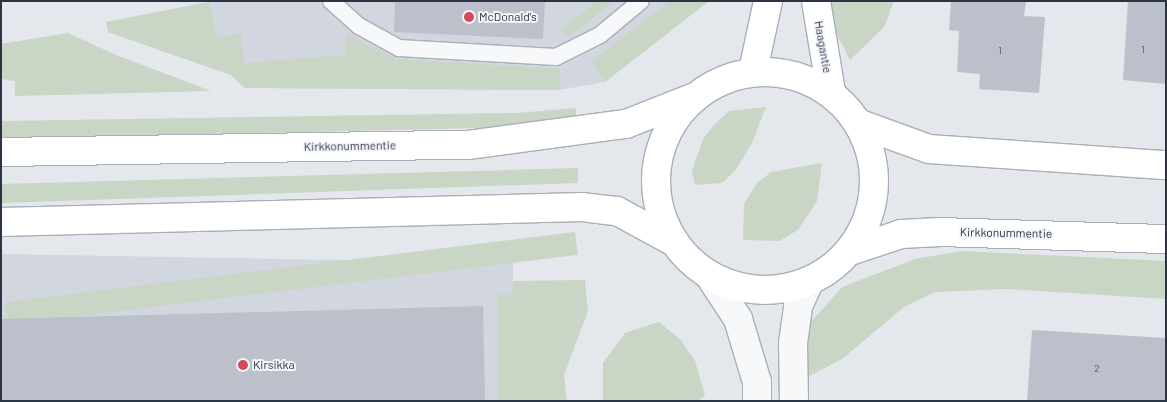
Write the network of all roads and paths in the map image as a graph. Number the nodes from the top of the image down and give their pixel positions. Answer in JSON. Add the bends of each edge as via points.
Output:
{"nodes":[{"id":1,"x":331,"y":1,"type":"edge"},
{"id":2,"x":641,"y":1,"type":"edge"},
{"id":3,"x":768,"y":1,"type":"edge"},
{"id":4,"x":816,"y":1,"type":"edge"},
{"id":5,"x":753,"y":71,"type":"junction"},
{"id":6,"x":831,"y":92,"type":"junction"},
{"id":7,"x":692,"y":98,"type":"junction"},
{"id":8,"x":860,"y":124,"type":"junction"},
{"id":9,"x":1,"y":152,"type":"edge"},
{"id":10,"x":1166,"y":165,"type":"edge"},
{"id":11,"x":1,"y":222,"type":"edge"},
{"id":12,"x":1166,"y":239,"type":"edge"},
{"id":13,"x":674,"y":242,"type":"junction"},
{"id":14,"x":850,"y":251,"type":"junction"},
{"id":15,"x":709,"y":275,"type":"junction"},
{"id":16,"x":809,"y":282,"type":"junction"},
{"id":17,"x":757,"y":401,"type":"edge"},
{"id":18,"x":794,"y":401,"type":"edge"}],
"edges":[{"from":1,"to":2,"type":"lane","via":[[359,26],[399,48],[556,57],[600,35]]},
{"from":3,"to":5,"type":"main road"},
{"from":4,"to":6,"type":"main road","name":"Haagantie"},
{"from":5,"to":6,"type":"main road","via":[[794,74]]},
{"from":5,"to":7,"type":"main road","via":[[721,80]]},
{"from":6,"to":8,"type":"main road"},
{"from":7,"to":9,"type":"main road","name":"Kirkkonummentie","via":[[626,124],[468,144]]},
{"from":7,"to":13,"type":"main road","via":[[672,122],[659,151],[656,182],[659,206]]},
{"from":8,"to":10,"type":"main road","via":[[929,149]]},
{"from":8,"to":14,"type":"main road","via":[[873,155],[875,189],[868,222]]},
{"from":11,"to":13,"type":"main road","via":[[582,207],[617,211]]},
{"from":12,"to":14,"type":"main road","name":"Kirkkonummentie","via":[[940,232],[901,234]]},
{"from":13,"to":15,"type":"main road"},
{"from":14,"to":16,"type":"main road"},
{"from":15,"to":16,"type":"main road","via":[[758,290]]},
{"from":15,"to":17,"type":"street","via":[[738,319],[757,382]]},
{"from":16,"to":18,"type":"street","via":[[798,306],[793,343]]}]}
